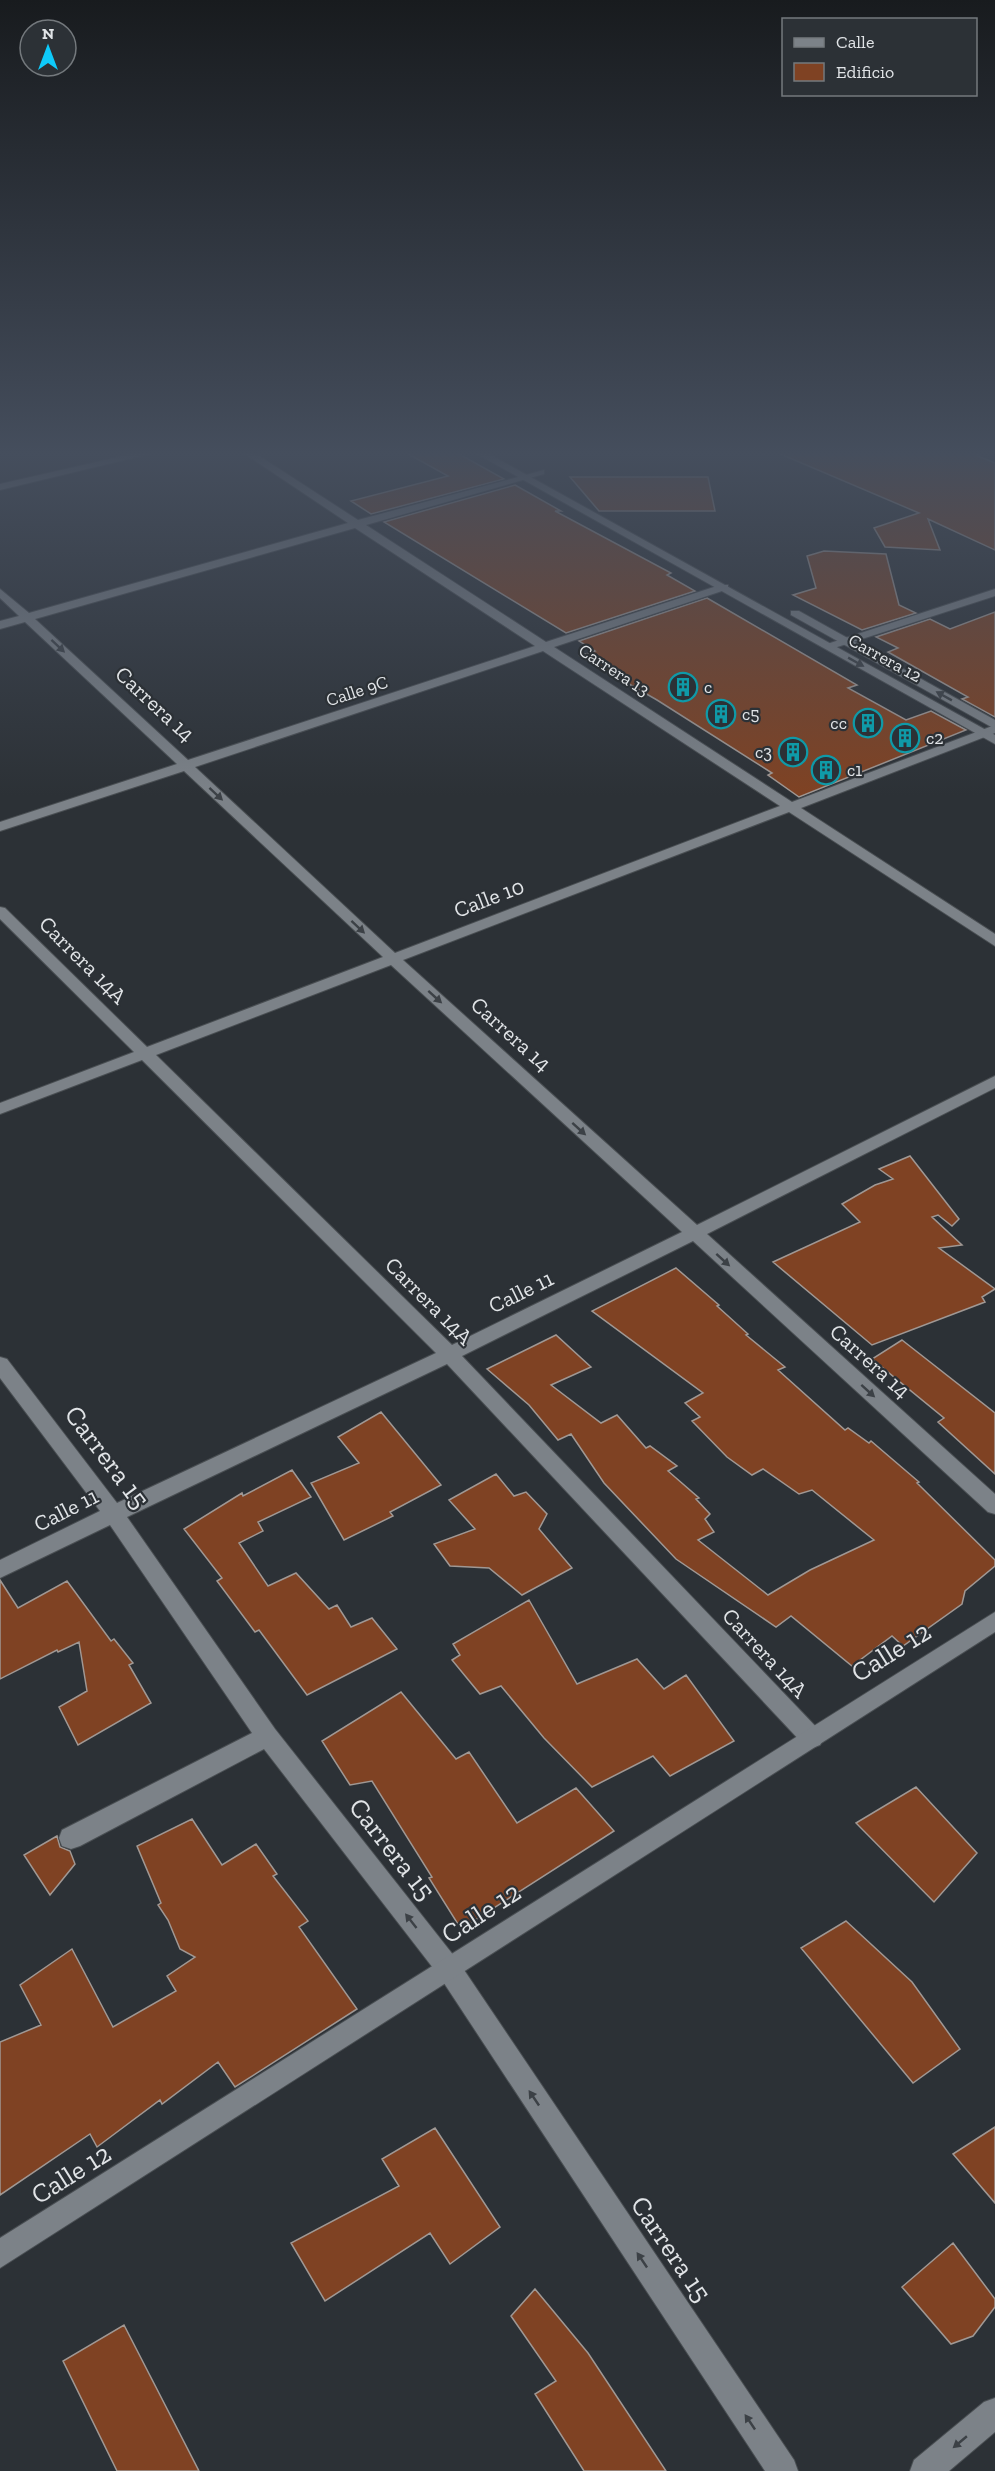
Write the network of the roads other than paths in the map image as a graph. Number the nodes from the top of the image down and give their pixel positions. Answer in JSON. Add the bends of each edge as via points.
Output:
{"nodes":[{"id":1,"x":210,"y":565,"type":"edge"},
{"id":2,"x":423,"y":565,"type":"edge"},
{"id":3,"x":684,"y":565,"type":"edge"},
{"id":4,"x":709,"y":565,"type":"edge"},
{"id":5,"x":739,"y":582,"type":"dead end"},
{"id":6,"x":724,"y":587,"type":"junction"},
{"id":7,"x":0,"y":592,"type":"edge"},
{"id":8,"x":995,"y":592,"type":"edge"},
{"id":9,"x":780,"y":606,"type":"dead end"},
{"id":10,"x":27,"y":617,"type":"junction"},
{"id":11,"x":0,"y":625,"type":"edge"},
{"id":12,"x":843,"y":640,"type":"junction"},
{"id":13,"x":827,"y":646,"type":"junction"},
{"id":14,"x":545,"y":647,"type":"junction"},
{"id":15,"x":992,"y":732,"type":"edge"},
{"id":16,"x":186,"y":766,"type":"junction"},
{"id":17,"x":789,"y":806,"type":"junction"},
{"id":18,"x":0,"y":827,"type":"edge"},
{"id":19,"x":0,"y":911,"type":"edge"},
{"id":20,"x":995,"y":941,"type":"edge"},
{"id":21,"x":392,"y":958,"type":"junction"},
{"id":22,"x":143,"y":1054,"type":"junction"},
{"id":23,"x":995,"y":1081,"type":"edge"},
{"id":24,"x":0,"y":1109,"type":"edge"},
{"id":25,"x":694,"y":1234,"type":"junction"},
{"id":26,"x":449,"y":1354,"type":"junction"},
{"id":27,"x":0,"y":1364,"type":"edge"},
{"id":28,"x":995,"y":1506,"type":"edge"},
{"id":29,"x":112,"y":1513,"type":"junction"},
{"id":30,"x":0,"y":1570,"type":"edge"},
{"id":31,"x":995,"y":1621,"type":"edge"},
{"id":32,"x":267,"y":1736,"type":"junction"},
{"id":33,"x":812,"y":1738,"type":"junction"},
{"id":34,"x":71,"y":1838,"type":"dead end"},
{"id":35,"x":449,"y":1969,"type":"junction"},
{"id":36,"x":0,"y":2254,"type":"edge"},
{"id":37,"x":995,"y":2414,"type":"edge"},
{"id":38,"x":783,"y":2471,"type":"edge"},
{"id":39,"x":925,"y":2471,"type":"edge"}],
"edges":[{"from":1,"to":10,"type":"street"},
{"from":2,"to":14,"type":"street","name":"Carrera 13"},
{"from":3,"to":6,"type":"street","name":"Carrera 12"},
{"from":4,"to":5,"type":"street"},
{"from":6,"to":13,"type":"street","name":"Carrera 12"},
{"from":6,"to":14,"type":"street","name":"Calle 9C"},
{"from":7,"to":10,"type":"street","name":"Carrera 14"},
{"from":8,"to":12,"type":"street"},
{"from":9,"to":12,"type":"street","name":"Carrera 12"},
{"from":10,"to":11,"type":"street"},
{"from":10,"to":16,"type":"street","name":"Carrera 14","one_way":true},
{"from":12,"to":13,"type":"street"},
{"from":15,"to":12,"type":"street","name":"Carrera 12","one_way":true},
{"from":13,"to":15,"type":"street","name":"Carrera 12","one_way":true},
{"from":14,"to":16,"type":"street","name":"Calle 9C"},
{"from":14,"to":17,"type":"street","name":"Carrera 13"},
{"from":15,"to":17,"type":"street","name":"Calle 10"},
{"from":16,"to":18,"type":"street","name":"Calle 9C"},
{"from":16,"to":21,"type":"street","name":"Carrera 14","one_way":true},
{"from":17,"to":20,"type":"street","name":"Carrera 13"},
{"from":17,"to":21,"type":"street","name":"Calle 10"},
{"from":19,"to":22,"type":"street","name":"Carrera 14A"},
{"from":21,"to":22,"type":"street","name":"Calle 10"},
{"from":21,"to":25,"type":"street","name":"Carrera 14","one_way":true},
{"from":22,"to":24,"type":"street","name":"Calle 10"},
{"from":22,"to":26,"type":"street","name":"Carrera 14A"},
{"from":23,"to":25,"type":"street","name":"Calle 11"},
{"from":25,"to":26,"type":"street","name":"Calle 11"},
{"from":25,"to":28,"type":"street","name":"Carrera 14","one_way":true},
{"from":26,"to":29,"type":"street","name":"Calle 11"},
{"from":26,"to":33,"type":"street","name":"Carrera 14A"},
{"from":27,"to":29,"type":"street","name":"Carrera 15"},
{"from":29,"to":30,"type":"street","name":"Calle 11"},
{"from":29,"to":32,"type":"street","name":"Carrera 15"},
{"from":31,"to":33,"type":"street","name":"Calle 12"},
{"from":32,"to":34,"type":"street"},
{"from":35,"to":32,"type":"street","name":"Carrera 15","one_way":true},
{"from":33,"to":35,"type":"street","name":"Calle 12"},
{"from":35,"to":36,"type":"street","name":"Calle 12"},
{"from":38,"to":35,"type":"street","name":"Carrera 15","one_way":true},
{"from":37,"to":39,"type":"street","one_way":true}]}
